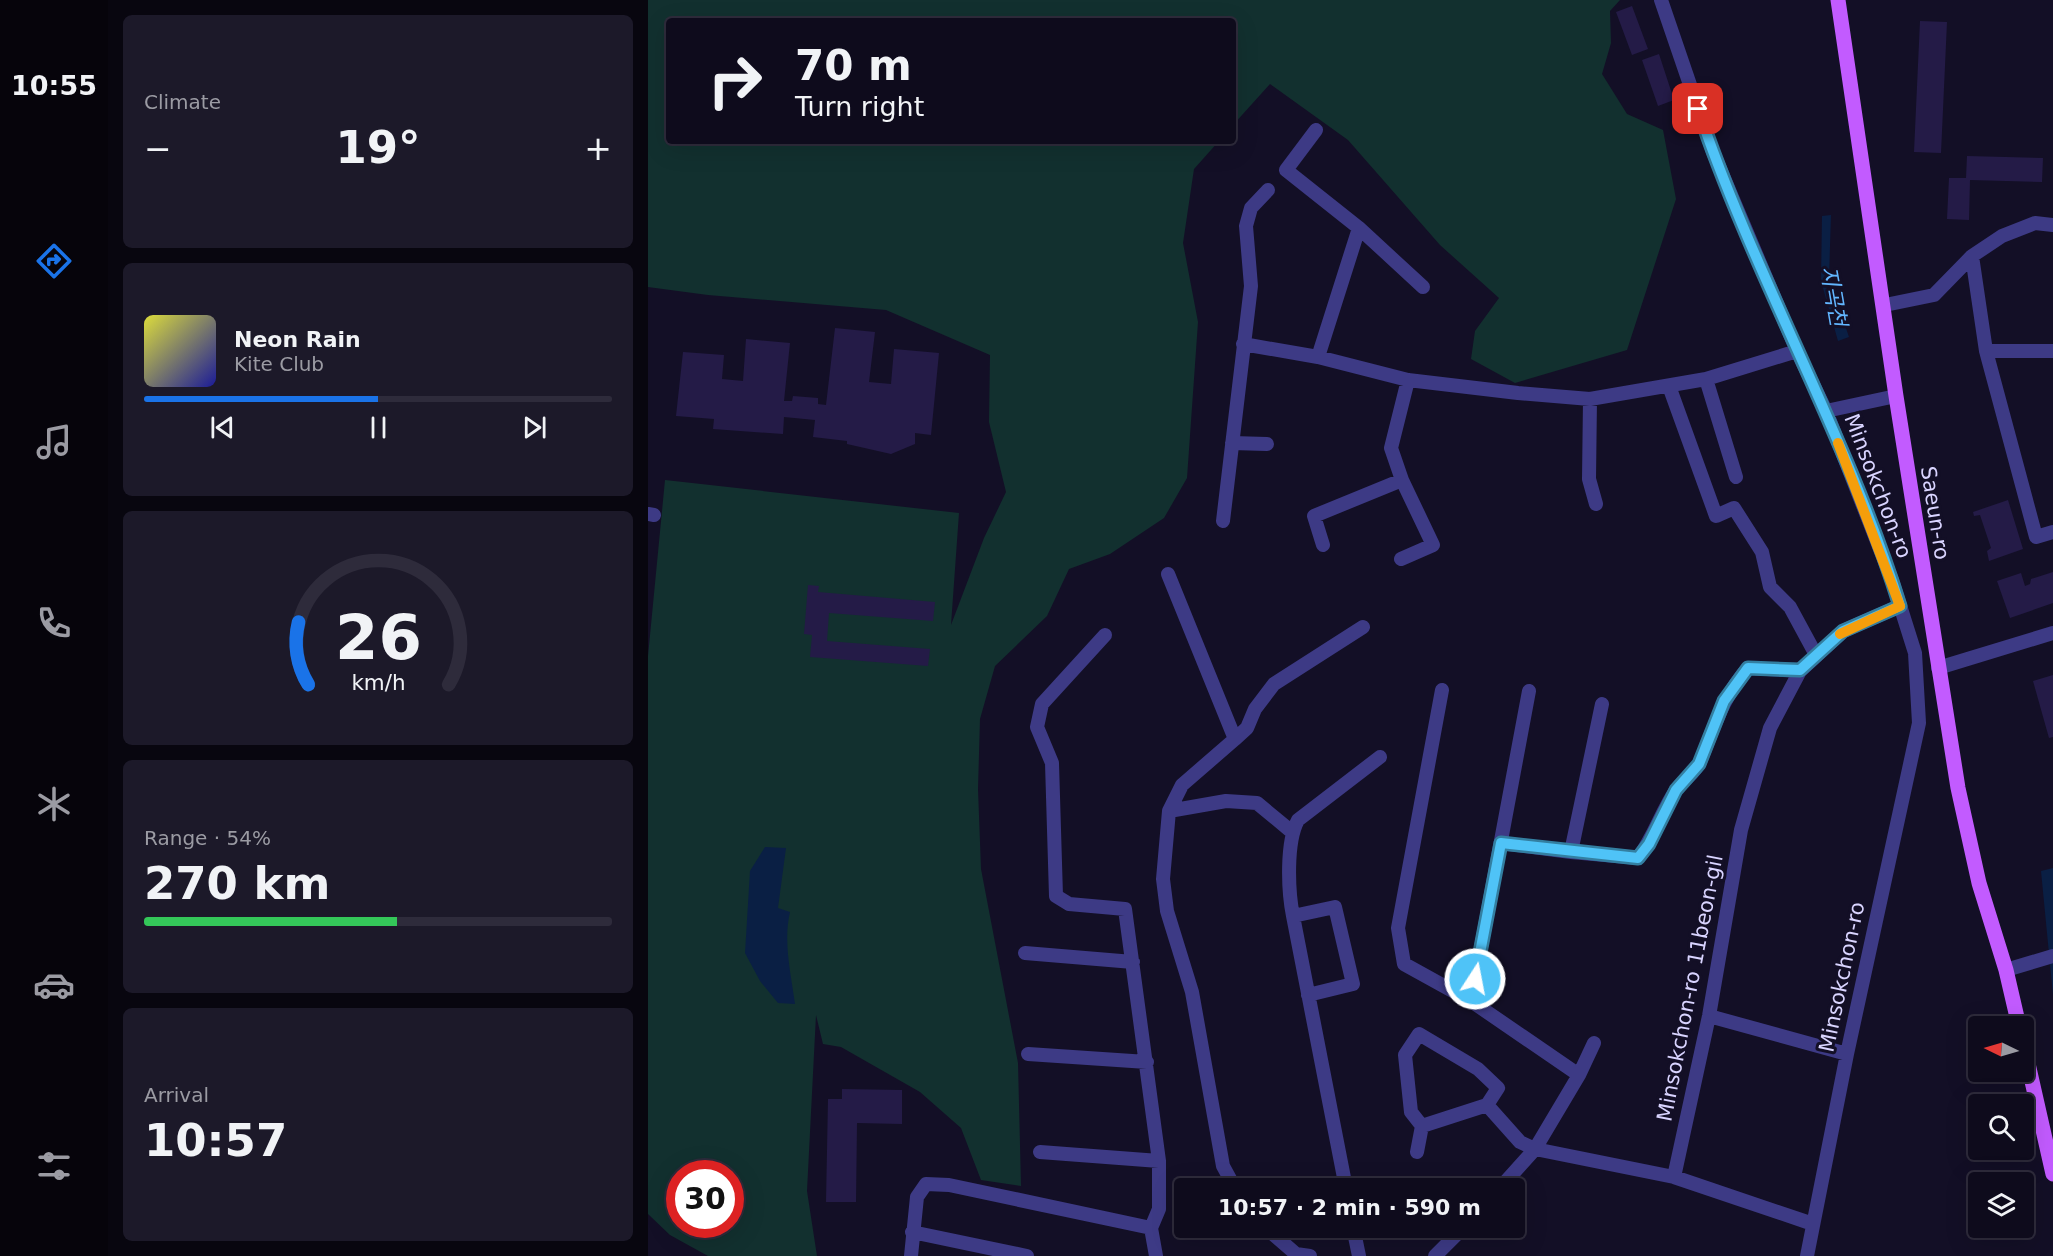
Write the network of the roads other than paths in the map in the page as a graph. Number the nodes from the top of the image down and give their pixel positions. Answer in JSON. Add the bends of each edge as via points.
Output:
{"nodes":[{"id":1,"x":1661,"y":0,"type":"edge"},
{"id":2,"x":1838,"y":0,"type":"edge"},
{"id":3,"x":1316,"y":130,"type":"dead end"},
{"id":4,"x":1268,"y":190,"type":"dead end"},
{"id":5,"x":2053,"y":225,"type":"edge"},
{"id":6,"x":1359,"y":228,"type":"junction"},
{"id":7,"x":1972,"y":255,"type":"junction"},
{"id":8,"x":1423,"y":287,"type":"dead end"},
{"id":9,"x":1885,"y":305,"type":"junction"},
{"id":10,"x":1243,"y":344,"type":"junction"},
{"id":11,"x":1797,"y":351,"type":"junction"},
{"id":12,"x":1986,"y":351,"type":"junction"},
{"id":13,"x":2053,"y":351,"type":"edge"},
{"id":14,"x":1318,"y":357,"type":"junction"},
{"id":15,"x":1706,"y":379,"type":"junction"},
{"id":16,"x":1408,"y":380,"type":"junction"},
{"id":17,"x":1669,"y":386,"type":"junction"},
{"id":18,"x":1896,"y":396,"type":"junction"},
{"id":19,"x":1590,"y":399,"type":"junction"},
{"id":20,"x":1826,"y":411,"type":"junction"},
{"id":21,"x":1232,"y":443,"type":"junction"},
{"id":22,"x":1267,"y":444,"type":"dead end"},
{"id":23,"x":1736,"y":477,"type":"dead end"},
{"id":24,"x":1402,"y":480,"type":"junction"},
{"id":25,"x":1596,"y":504,"type":"dead end"},
{"id":26,"x":1223,"y":521,"type":"dead end"},
{"id":27,"x":2053,"y":532,"type":"edge"},
{"id":28,"x":1323,"y":545,"type":"dead end"},
{"id":29,"x":1401,"y":559,"type":"dead end"},
{"id":30,"x":1168,"y":574,"type":"dead end"},
{"id":31,"x":1900,"y":606,"type":"junction"},
{"id":32,"x":1363,"y":627,"type":"dead end"},
{"id":33,"x":2053,"y":633,"type":"edge"},
{"id":34,"x":1105,"y":635,"type":"dead end"},
{"id":35,"x":1816,"y":655,"type":"junction"},
{"id":36,"x":1938,"y":668,"type":"junction"},
{"id":37,"x":1800,"y":670,"type":"junction"},
{"id":38,"x":1442,"y":690,"type":"dead end"},
{"id":39,"x":1529,"y":691,"type":"dead end"},
{"id":40,"x":1602,"y":704,"type":"dead end"},
{"id":41,"x":1235,"y":739,"type":"junction"},
{"id":42,"x":1380,"y":757,"type":"dead end"},
{"id":43,"x":1169,"y":811,"type":"junction"},
{"id":44,"x":1292,"y":832,"type":"junction"},
{"id":45,"x":1501,"y":843,"type":"junction"},
{"id":46,"x":1571,"y":852,"type":"junction"},
{"id":47,"x":1293,"y":916,"type":"junction"},
{"id":48,"x":1025,"y":953,"type":"dead end"},
{"id":49,"x":2053,"y":956,"type":"edge"},
{"id":50,"x":1133,"y":962,"type":"junction"},
{"id":51,"x":2006,"y":970,"type":"junction"},
{"id":52,"x":1308,"y":995,"type":"junction"},
{"id":53,"x":1471,"y":1001,"type":"junction"},
{"id":54,"x":1709,"y":1016,"type":"junction"},
{"id":55,"x":2017,"y":1016,"type":"edge"},
{"id":56,"x":1594,"y":1043,"type":"dead end"},
{"id":57,"x":1028,"y":1053,"type":"dead end"},
{"id":58,"x":1847,"y":1054,"type":"junction"},
{"id":59,"x":1147,"y":1062,"type":"junction"},
{"id":60,"x":1580,"y":1075,"type":"junction"},
{"id":61,"x":2032,"y":1082,"type":"edge"},
{"id":62,"x":1487,"y":1105,"type":"junction"},
{"id":63,"x":1422,"y":1126,"type":"junction"},
{"id":64,"x":1536,"y":1149,"type":"junction"},
{"id":65,"x":1040,"y":1152,"type":"dead end"},
{"id":66,"x":1417,"y":1152,"type":"dead end"},
{"id":67,"x":1159,"y":1161,"type":"junction"},
{"id":68,"x":2053,"y":1174,"type":"edge"},
{"id":69,"x":1674,"y":1177,"type":"junction"},
{"id":70,"x":1229,"y":1178,"type":"edge"},
{"id":71,"x":1344,"y":1178,"type":"edge"},
{"id":72,"x":1509,"y":1178,"type":"edge"},
{"id":73,"x":1814,"y":1224,"type":"junction"},
{"id":74,"x":1151,"y":1228,"type":"junction"},
{"id":75,"x":912,"y":1232,"type":"junction"},
{"id":76,"x":1278,"y":1238,"type":"edge"},
{"id":77,"x":1355,"y":1238,"type":"edge"},
{"id":78,"x":1453,"y":1238,"type":"edge"},
{"id":79,"x":911,"y":1256,"type":"edge"},
{"id":80,"x":1027,"y":1256,"type":"edge"},
{"id":81,"x":1156,"y":1256,"type":"edge"},
{"id":82,"x":1310,"y":1256,"type":"edge"},
{"id":83,"x":1359,"y":1256,"type":"edge"},
{"id":84,"x":1435,"y":1256,"type":"edge"},
{"id":85,"x":1807,"y":1256,"type":"edge"}],
"edges":[{"from":1,"to":11,"type":"street","name":"Minsokchon-ro","via":[[1713,152]]},
{"from":2,"to":9,"type":"main road","name":"Saeun-ro"},
{"from":3,"to":6,"type":"street","via":[[1286,170]]},
{"from":4,"to":10,"type":"street","via":[[1251,208],[1246,226],[1251,286]]},
{"from":5,"to":7,"type":"street","via":[[2035,223],[2002,236]]},
{"from":6,"to":8,"type":"street"},
{"from":6,"to":14,"type":"street"},
{"from":7,"to":9,"type":"street","via":[[1934,295]]},
{"from":7,"to":12,"type":"street"},
{"from":9,"to":18,"type":"main road","name":"Saeun-ro"},
{"from":10,"to":14,"type":"street"},
{"from":10,"to":21,"type":"street"},
{"from":11,"to":15,"type":"street"},
{"from":11,"to":20,"type":"street","name":"Minsokchon-ro"},
{"from":12,"to":13,"type":"street"},
{"from":12,"to":27,"type":"street","via":[[2036,537]]},
{"from":14,"to":16,"type":"street"},
{"from":15,"to":17,"type":"street"},
{"from":15,"to":23,"type":"street"},
{"from":16,"to":19,"type":"street"},
{"from":16,"to":24,"type":"street","via":[[1391,448]]},
{"from":17,"to":19,"type":"street"},
{"from":17,"to":35,"type":"street","via":[[1716,516],[1734,508],[1762,552],[1770,587],[1790,607]]},
{"from":18,"to":20,"type":"street"},
{"from":18,"to":36,"type":"main road","name":"Saeun-ro"},
{"from":19,"to":25,"type":"street","via":[[1589,479]]},
{"from":20,"to":31,"type":"street","name":"Minsokchon-ro"},
{"from":21,"to":22,"type":"street"},
{"from":21,"to":26,"type":"street"},
{"from":24,"to":28,"type":"street","via":[[1314,516]]},
{"from":24,"to":29,"type":"street","via":[[1433,545]]},
{"from":30,"to":41,"type":"street"},
{"from":31,"to":35,"type":"street","name":"Minsokchon-ro 11beon-gil","via":[[1843,631]]},
{"from":31,"to":58,"type":"street","name":"Minsokchon-ro","via":[[1915,653],[1919,723]]},
{"from":32,"to":41,"type":"street","via":[[1274,684],[1255,709],[1247,729]]},
{"from":33,"to":36,"type":"street"},
{"from":34,"to":50,"type":"street","via":[[1042,704],[1037,727],[1052,763],[1056,896],[1069,903],[1125,909]]},
{"from":35,"to":37,"type":"street","name":"Minsokchon-ro 11beon-gil"},
{"from":36,"to":51,"type":"main road","name":"Saeun-ro","via":[[1979,883]]},
{"from":37,"to":46,"type":"street","via":[[1748,668],[1738,679],[1724,701],[1699,764],[1676,790],[1638,858]]},
{"from":37,"to":54,"type":"street","name":"Minsokchon-ro 11beon-gil","via":[[1770,728],[1743,820]]},
{"from":38,"to":53,"type":"street","via":[[1398,928],[1404,964]]},
{"from":39,"to":45,"type":"street"},
{"from":40,"to":46,"type":"street"},
{"from":41,"to":43,"type":"street","via":[[1182,785]]},
{"from":42,"to":44,"type":"street","via":[[1298,820]]},
{"from":43,"to":44,"type":"street","via":[[1226,801],[1257,803]]},
{"from":43,"to":70,"type":"street","via":[[1163,879],[1167,911],[1192,992],[1222,1166]]},
{"from":44,"to":47,"type":"street"},
{"from":45,"to":46,"type":"street"},
{"from":45,"to":53,"type":"street"},
{"from":47,"to":52,"type":"street"},
{"from":47,"to":52,"type":"street","via":[[1335,907],[1353,984]]},
{"from":48,"to":50,"type":"street"},
{"from":49,"to":51,"type":"street"},
{"from":50,"to":59,"type":"street"},
{"from":51,"to":55,"type":"main road","name":"Saeun-ro"},
{"from":52,"to":71,"type":"street"},
{"from":53,"to":60,"type":"street"},
{"from":54,"to":58,"type":"street"},
{"from":54,"to":69,"type":"street","name":"Minsokchon-ro 11beon-gil"},
{"from":56,"to":60,"type":"street"},
{"from":57,"to":59,"type":"street"},
{"from":58,"to":73,"type":"street","name":"Minsokchon-ro"},
{"from":59,"to":67,"type":"street"},
{"from":60,"to":64,"type":"street"},
{"from":61,"to":68,"type":"main road"},
{"from":62,"to":63,"type":"street"},
{"from":62,"to":63,"type":"street","via":[[1498,1088],[1478,1069],[1413,1031],[1405,1054],[1411,1112]]},
{"from":62,"to":64,"type":"street","via":[[1520,1142]]},
{"from":63,"to":66,"type":"street"},
{"from":64,"to":69,"type":"street"},
{"from":64,"to":72,"type":"street"},
{"from":65,"to":67,"type":"street"},
{"from":67,"to":74,"type":"street","via":[[1159,1209]]},
{"from":69,"to":73,"type":"street"},
{"from":73,"to":85,"type":"street","name":"Minsokchon-ro"},
{"from":74,"to":75,"type":"street","via":[[949,1185],[926,1184],[917,1197]]},
{"from":74,"to":81,"type":"street"},
{"from":75,"to":79,"type":"street"},
{"from":75,"to":80,"type":"street"},
{"from":76,"to":82,"type":"street","via":[[1296,1254]]},
{"from":77,"to":83,"type":"street"},
{"from":78,"to":84,"type":"street"}]}
